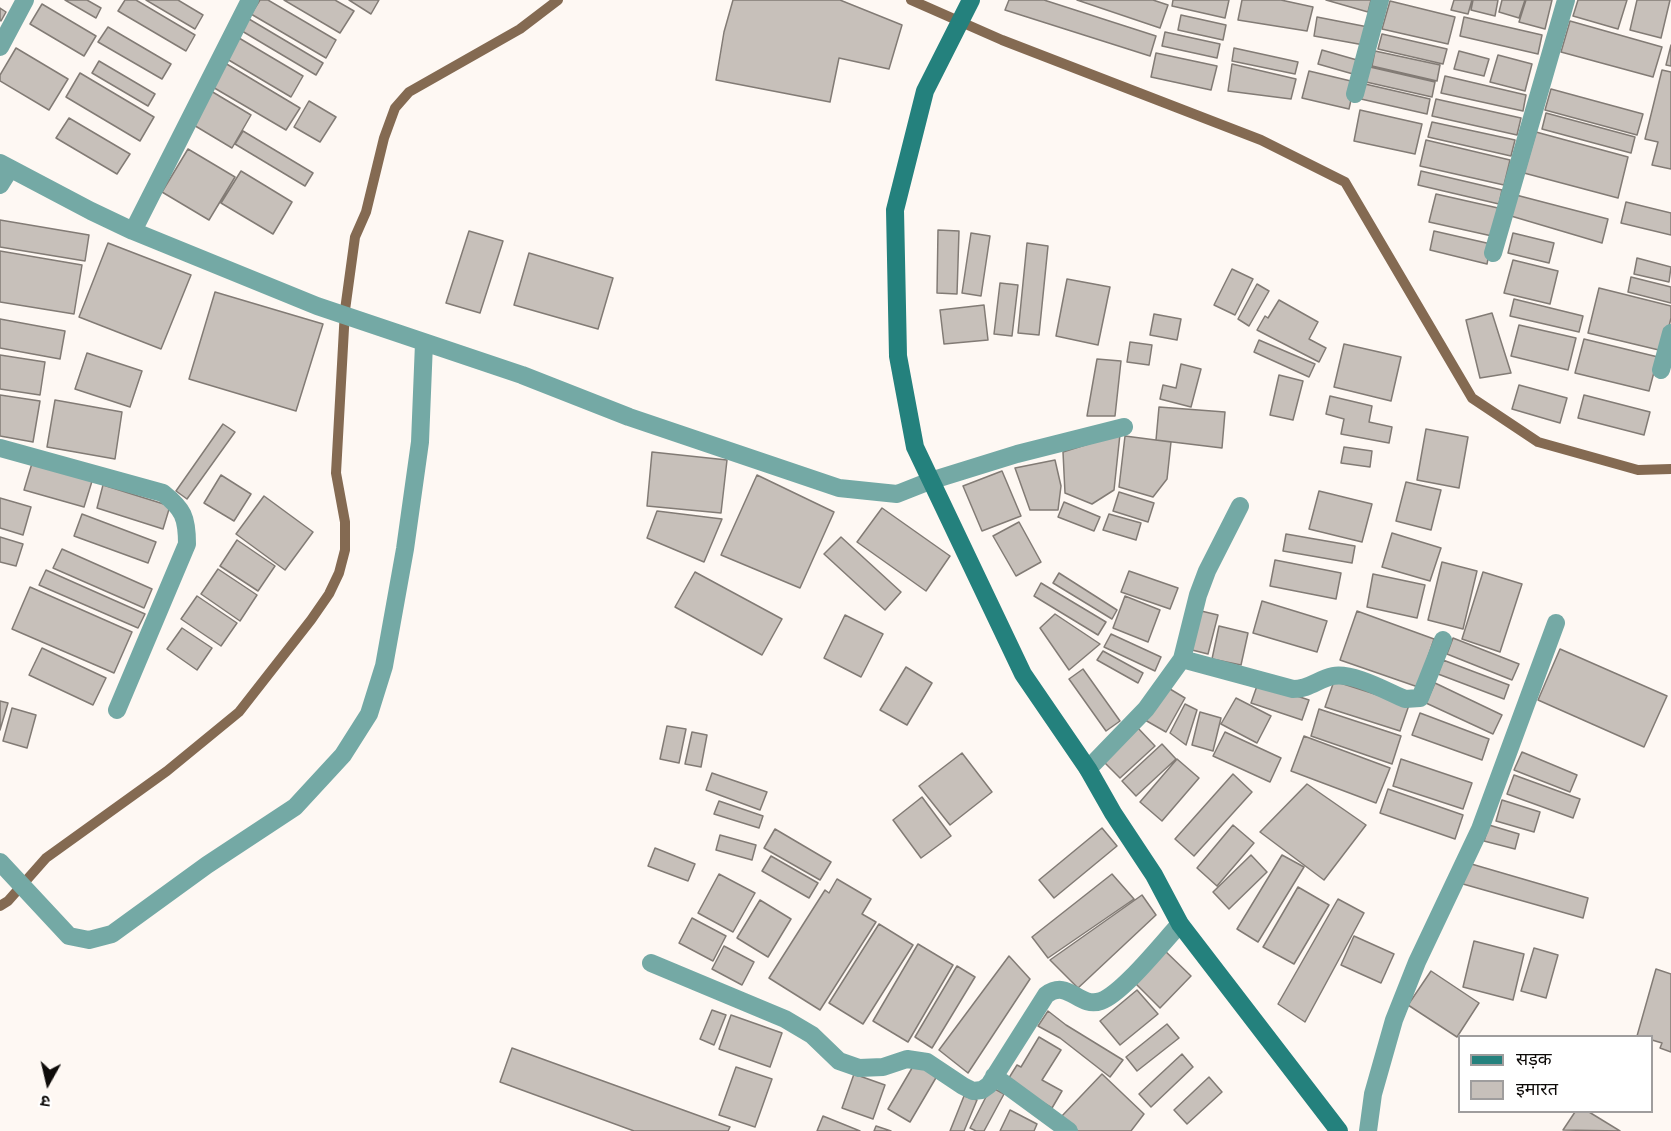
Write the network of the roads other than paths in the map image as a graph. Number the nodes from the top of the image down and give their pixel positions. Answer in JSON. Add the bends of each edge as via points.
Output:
{"nodes":[{"id":1,"x":25,"y":0,"type":"edge"},
{"id":2,"x":250,"y":0,"type":"edge"},
{"id":3,"x":971,"y":0,"type":"edge"},
{"id":4,"x":1380,"y":0,"type":"edge"},
{"id":5,"x":1566,"y":0,"type":"edge"},
{"id":6,"x":0,"y":47,"type":"edge"},
{"id":7,"x":1355,"y":94,"type":"dead end"},
{"id":8,"x":5,"y":166,"type":"edge"},
{"id":9,"x":0,"y":185,"type":"edge"},
{"id":10,"x":133,"y":231,"type":"junction"},
{"id":11,"x":1493,"y":253,"type":"dead end"},
{"id":12,"x":1671,"y":333,"type":"edge"},
{"id":13,"x":424,"y":343,"type":"junction"},
{"id":14,"x":1661,"y":370,"type":"dead end"},
{"id":15,"x":1124,"y":427,"type":"dead end"},
{"id":16,"x":0,"y":448,"type":"edge"},
{"id":17,"x":930,"y":481,"type":"junction"},
{"id":18,"x":1240,"y":506,"type":"dead end"},
{"id":19,"x":1556,"y":623,"type":"dead end"},
{"id":20,"x":1443,"y":640,"type":"dead end"},
{"id":21,"x":1182,"y":659,"type":"junction"},
{"id":22,"x":117,"y":711,"type":"dead end"},
{"id":23,"x":1088,"y":769,"type":"junction"},
{"id":24,"x":2,"y":865,"type":"edge"},
{"id":25,"x":1180,"y":924,"type":"junction"},
{"id":26,"x":651,"y":963,"type":"dead end"},
{"id":27,"x":994,"y":1076,"type":"junction"},
{"id":28,"x":1048,"y":1124,"type":"edge"},
{"id":29,"x":1069,"y":1131,"type":"edge"},
{"id":30,"x":1339,"y":1131,"type":"edge"},
{"id":31,"x":1368,"y":1131,"type":"edge"}],
"edges":[{"from":1,"to":6,"type":"street"},
{"from":2,"to":10,"type":"street"},
{"from":3,"to":17,"type":"street","via":[[925,91],[895,210],[898,356],[915,447]]},
{"from":4,"to":7,"type":"street"},
{"from":5,"to":11,"type":"street"},
{"from":8,"to":9,"type":"street"},
{"from":8,"to":10,"type":"street"},
{"from":10,"to":13,"type":"street","via":[[317,306]]},
{"from":12,"to":14,"type":"street"},
{"from":13,"to":17,"type":"street","via":[[839,489],[897,494]]},
{"from":13,"to":24,"type":"street","via":[[420,442],[384,666],[369,714],[343,755],[295,807],[112,934],[89,940],[69,936]]},
{"from":15,"to":17,"type":"street"},
{"from":16,"to":22,"type":"street","via":[[163,493],[179,506],[187,525],[187,544]]},
{"from":17,"to":23,"type":"street","via":[[1023,674]]},
{"from":18,"to":21,"type":"street","via":[[1207,571]]},
{"from":19,"to":31,"type":"street","via":[[1480,829],[1394,1020],[1373,1094]]},
{"from":20,"to":21,"type":"street","via":[[1420,698],[1414,699],[1405,699],[1350,676],[1330,677],[1304,689],[1293,689]]},
{"from":21,"to":23,"type":"street","via":[[1146,709]]},
{"from":23,"to":25,"type":"street"},
{"from":25,"to":27,"type":"street","via":[[1123,986],[1104,1000],[1085,1001],[1063,989],[1046,995]]},
{"from":25,"to":30,"type":"street"},
{"from":26,"to":27,"type":"street","via":[[785,1019],[812,1035],[839,1061],[860,1068],[883,1067],[907,1059],[927,1062],[974,1091],[989,1085]]},
{"from":27,"to":28,"type":"street"},
{"from":28,"to":29,"type":"street"}]}
